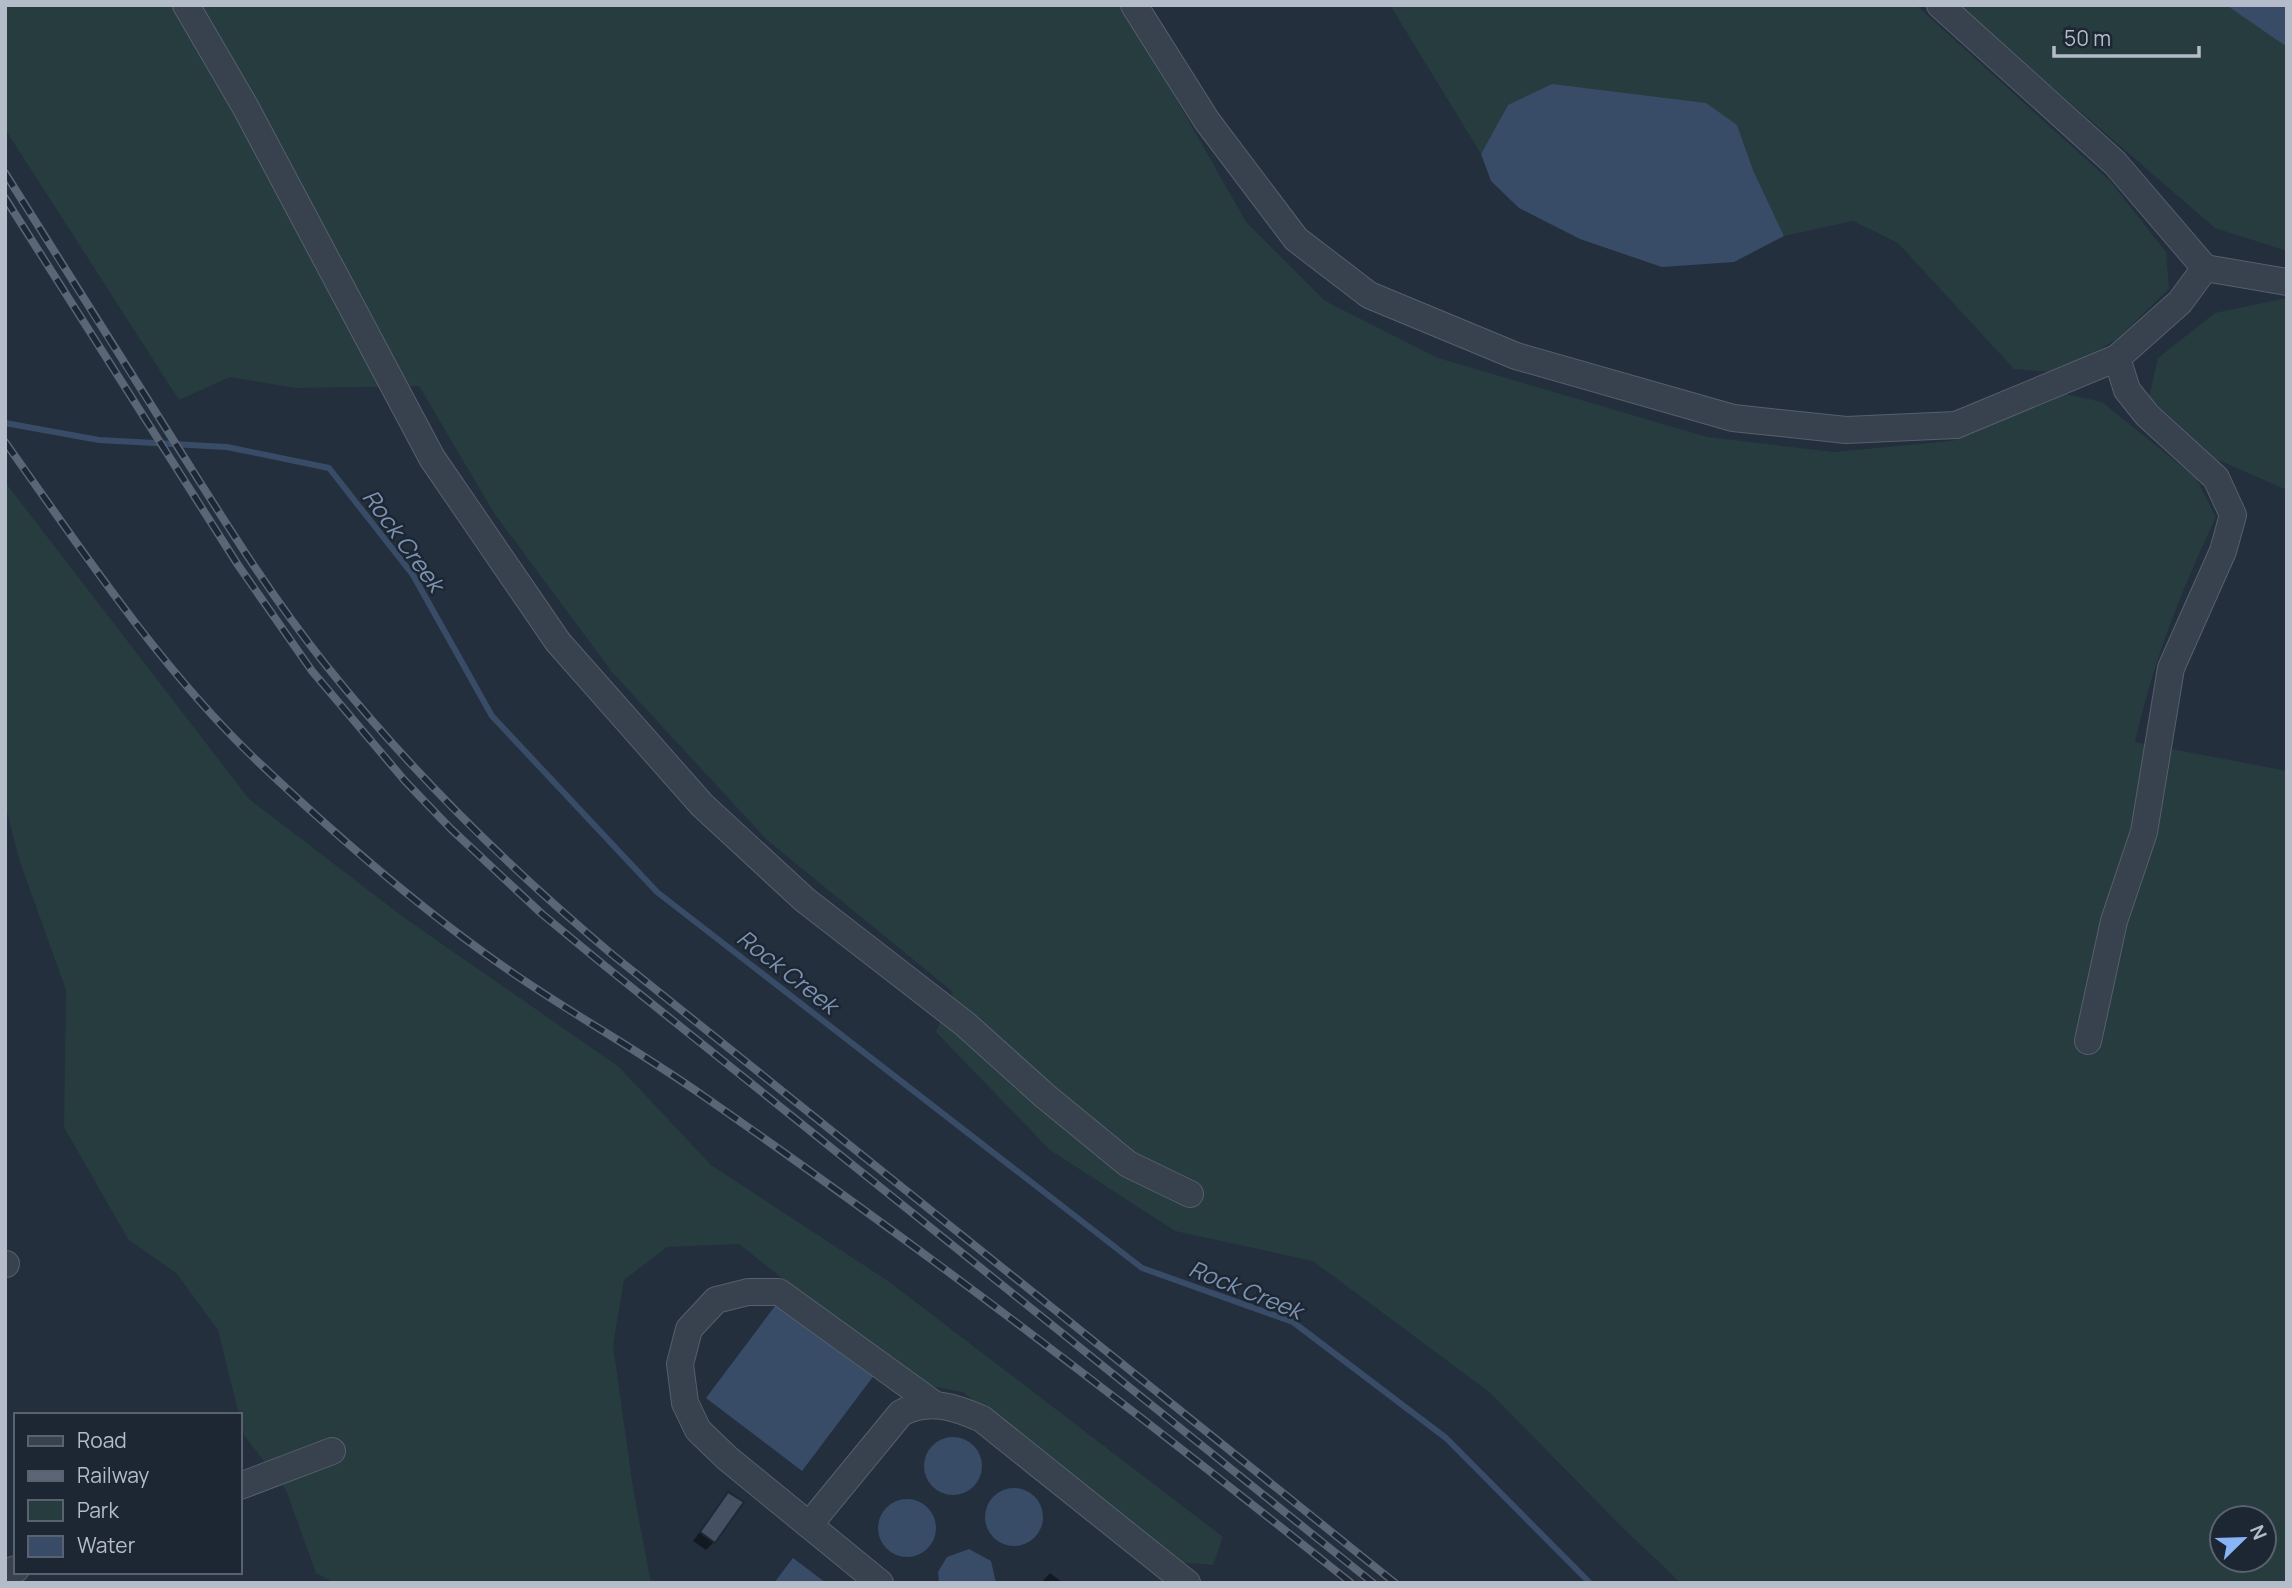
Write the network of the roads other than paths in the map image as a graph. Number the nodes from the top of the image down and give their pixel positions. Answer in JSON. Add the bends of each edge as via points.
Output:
{"nodes":[{"id":1,"x":186,"y":5,"type":"edge"},
{"id":2,"x":1134,"y":5,"type":"edge"},
{"id":3,"x":1940,"y":5,"type":"edge"},
{"id":4,"x":2205,"y":268,"type":"junction"},
{"id":5,"x":2287,"y":282,"type":"edge"},
{"id":6,"x":2117,"y":358,"type":"junction"},
{"id":7,"x":2088,"y":1041,"type":"dead end"},
{"id":8,"x":1190,"y":1194,"type":"dead end"},
{"id":9,"x":934,"y":1404,"type":"junction"},
{"id":10,"x":332,"y":1451,"type":"dead end"},
{"id":11,"x":242,"y":1485,"type":"edge"},
{"id":12,"x":809,"y":1525,"type":"junction"},
{"id":13,"x":880,"y":1583,"type":"edge"},
{"id":14,"x":1187,"y":1583,"type":"edge"}],
"edges":[{"from":1,"to":8,"type":"street","via":[[246,108],[432,458],[558,642],[702,805],[805,900],[965,1024],[1128,1164]]},
{"from":2,"to":6,"type":"street","via":[[1206,121],[1296,239],[1369,295],[1516,356],[1733,418],[1846,430],[1956,425]]},
{"from":3,"to":4,"type":"street","via":[[2115,163]]},
{"from":4,"to":5,"type":"street"},
{"from":4,"to":6,"type":"street","via":[[2180,302]]},
{"from":6,"to":7,"type":"street","via":[[2127,390],[2147,415],[2216,478],[2233,515],[2223,551],[2171,668],[2144,832],[2114,921]]},
{"from":9,"to":12,"type":"street","via":[[901,1413]]},
{"from":9,"to":12,"type":"street","via":[[779,1293],[748,1292],[716,1300],[689,1329],[680,1364],[685,1403],[698,1430]]},
{"from":9,"to":14,"type":"street","via":[[982,1419]]},
{"from":10,"to":11,"type":"street"},
{"from":12,"to":13,"type":"street"}]}
